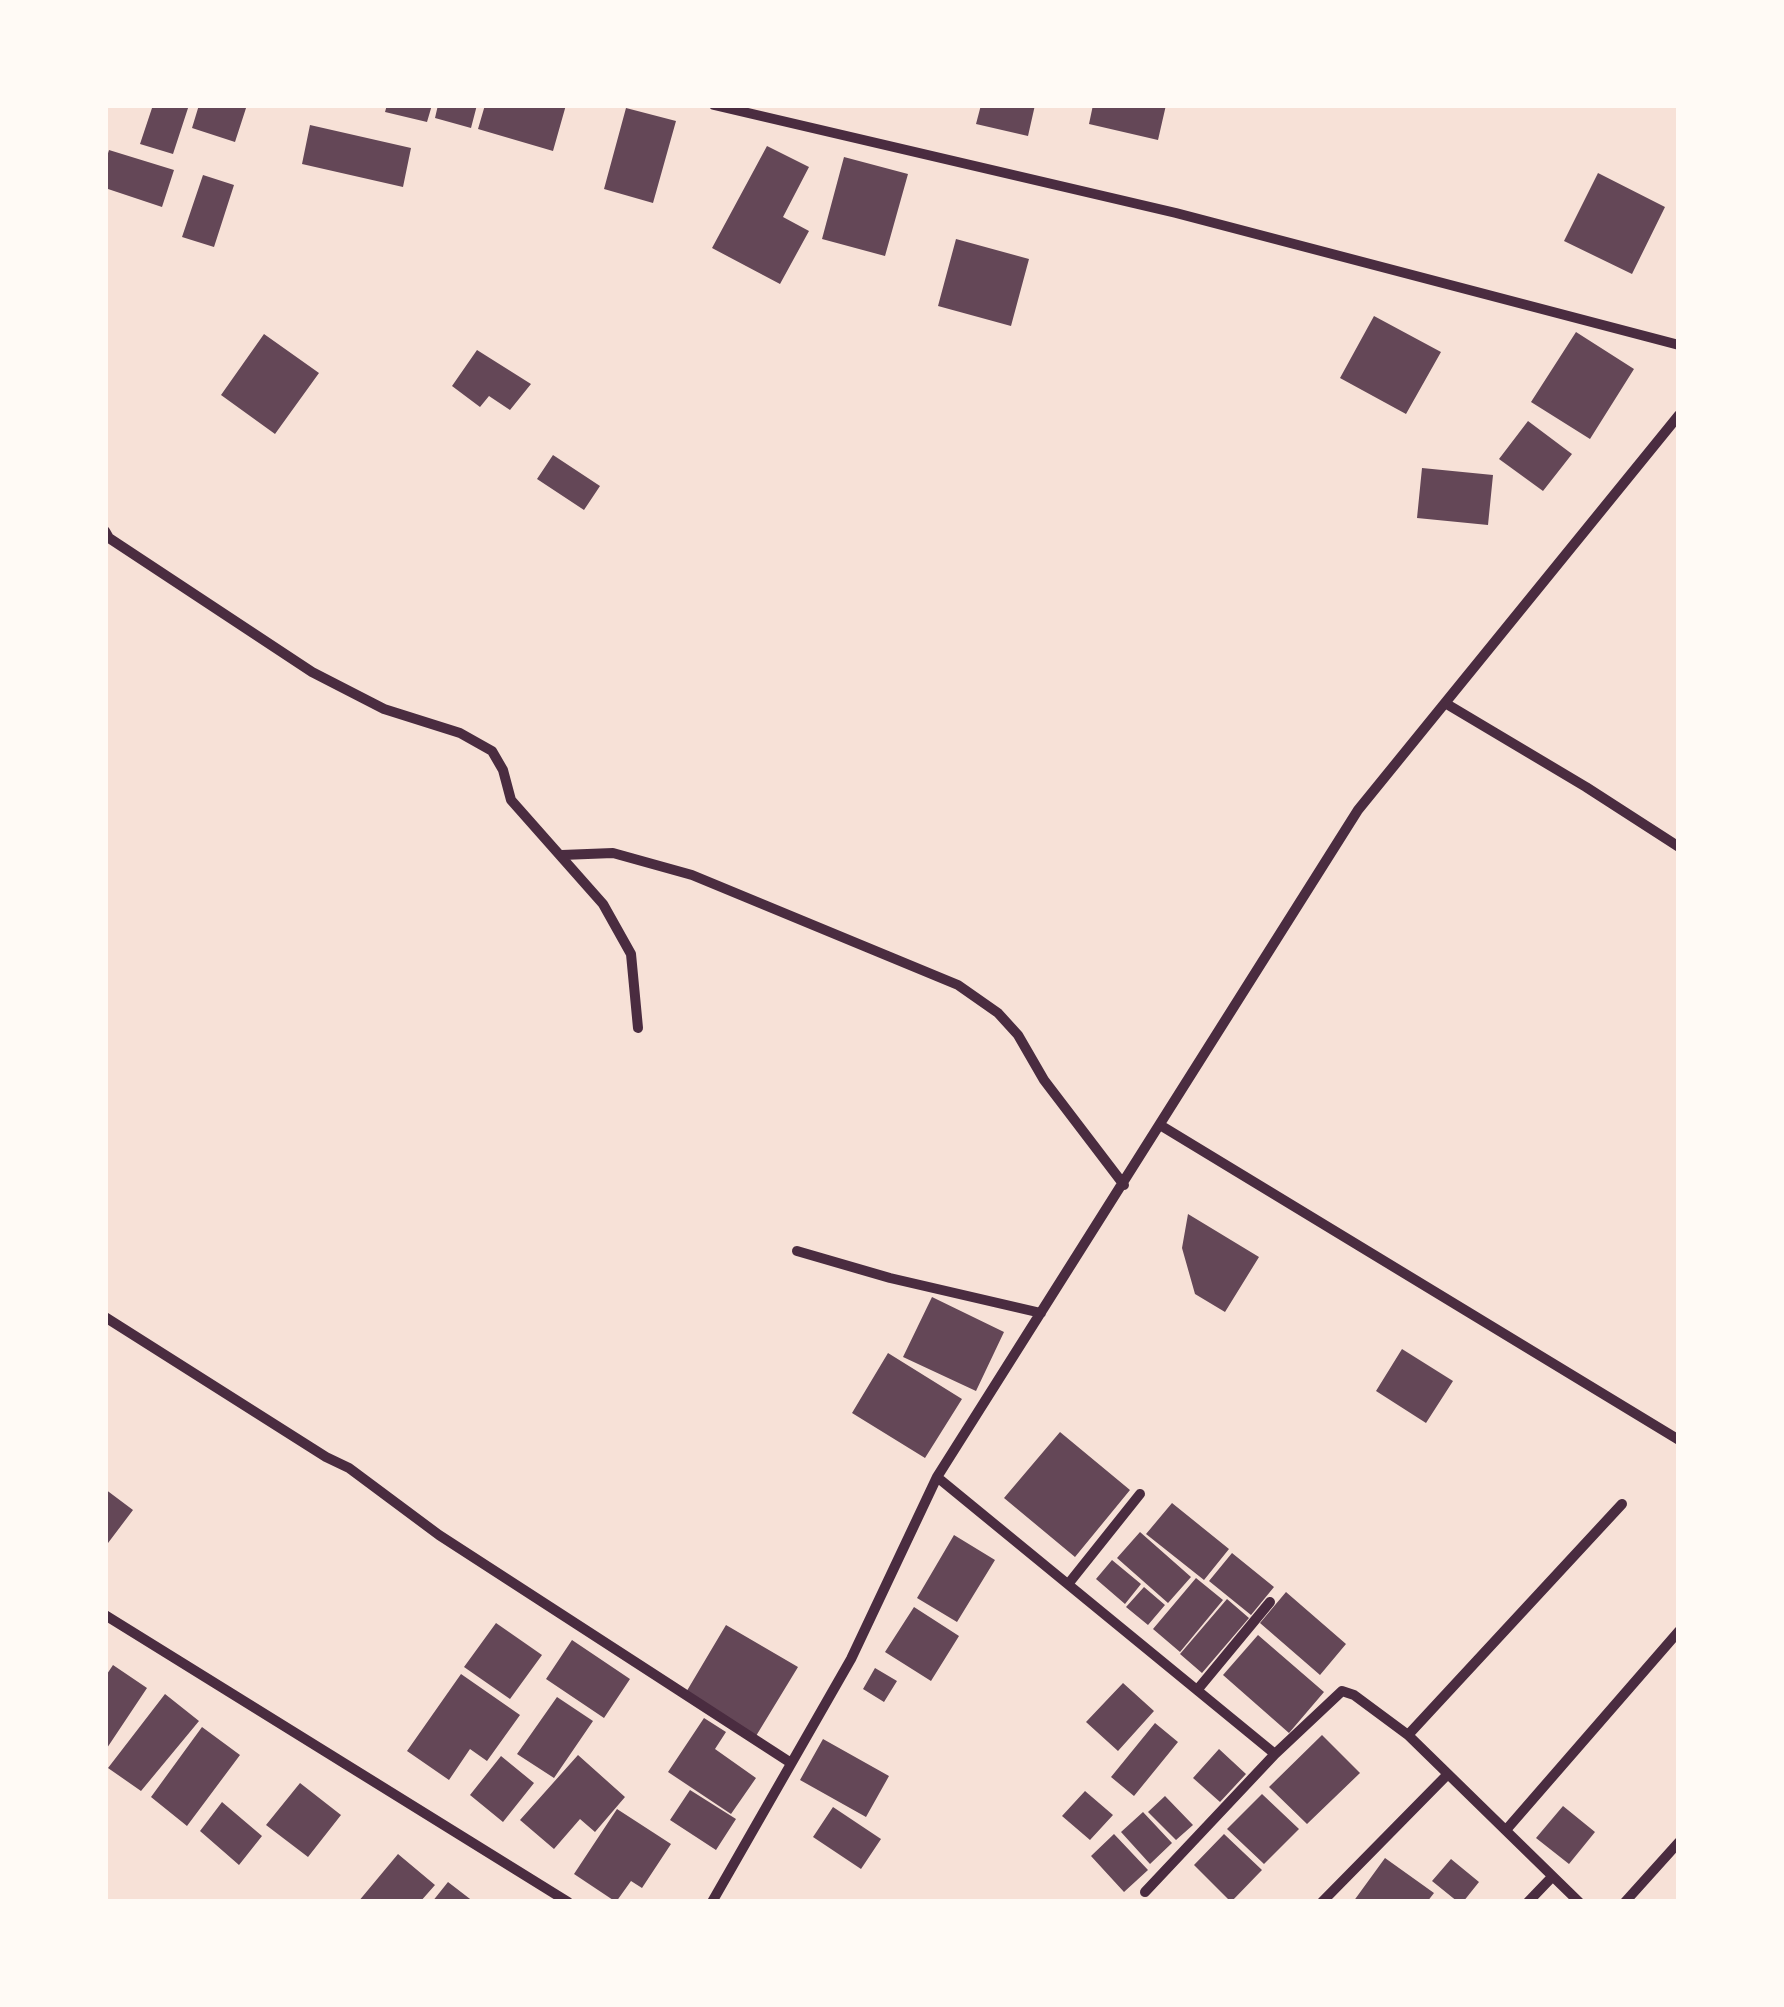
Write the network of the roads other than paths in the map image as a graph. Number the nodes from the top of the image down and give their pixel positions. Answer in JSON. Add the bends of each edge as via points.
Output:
{"nodes":[{"id":1,"x":714,"y":105,"type":"edge"},
{"id":2,"x":1679,"y":345,"type":"edge"},
{"id":3,"x":1679,"y":415,"type":"edge"},
{"id":4,"x":105,"y":531,"type":"edge"},
{"id":5,"x":1445,"y":702,"type":"junction"},
{"id":6,"x":1679,"y":847,"type":"edge"},
{"id":7,"x":562,"y":856,"type":"junction"},
{"id":8,"x":638,"y":1028,"type":"dead end"},
{"id":9,"x":1160,"y":1125,"type":"junction"},
{"id":10,"x":1124,"y":1185,"type":"junction"},
{"id":11,"x":797,"y":1250,"type":"dead end"},
{"id":12,"x":1041,"y":1313,"type":"junction"},
{"id":13,"x":105,"y":1317,"type":"edge"},
{"id":14,"x":1679,"y":1440,"type":"edge"},
{"id":15,"x":937,"y":1477,"type":"junction"},
{"id":16,"x":1140,"y":1494,"type":"dead end"},
{"id":17,"x":1622,"y":1504,"type":"dead end"},
{"id":18,"x":1069,"y":1582,"type":"junction"},
{"id":19,"x":1270,"y":1602,"type":"dead end"},
{"id":20,"x":105,"y":1615,"type":"edge"},
{"id":21,"x":1679,"y":1631,"type":"edge"},
{"id":22,"x":1198,"y":1689,"type":"junction"},
{"id":23,"x":1408,"y":1734,"type":"junction"},
{"id":24,"x":1275,"y":1754,"type":"junction"},
{"id":25,"x":791,"y":1762,"type":"junction"},
{"id":26,"x":1447,"y":1775,"type":"junction"},
{"id":27,"x":1506,"y":1830,"type":"junction"},
{"id":28,"x":1679,"y":1842,"type":"edge"},
{"id":29,"x":1552,"y":1877,"type":"junction"},
{"id":30,"x":1145,"y":1892,"type":"dead end"},
{"id":31,"x":568,"y":1902,"type":"edge"},
{"id":32,"x":712,"y":1902,"type":"edge"},
{"id":33,"x":1322,"y":1902,"type":"edge"},
{"id":34,"x":1528,"y":1902,"type":"edge"},
{"id":35,"x":1579,"y":1902,"type":"edge"},
{"id":36,"x":1625,"y":1902,"type":"edge"}],
"edges":[{"from":1,"to":2,"type":"street","via":[[1176,213]]},
{"from":3,"to":5,"type":"street"},
{"from":4,"to":7,"type":"street","via":[[312,672],[384,709],[492,750],[511,800]]},
{"from":5,"to":6,"type":"street"},
{"from":5,"to":9,"type":"street","via":[[1358,810]]},
{"from":7,"to":8,"type":"street","via":[[602,904],[631,954]]},
{"from":7,"to":10,"type":"street","via":[[614,853],[692,875],[958,985],[1018,1034],[1044,1080]]},
{"from":9,"to":10,"type":"street"},
{"from":9,"to":14,"type":"street"},
{"from":10,"to":12,"type":"street"},
{"from":11,"to":12,"type":"street"},
{"from":12,"to":15,"type":"street"},
{"from":13,"to":25,"type":"street","via":[[349,1468],[439,1536]]},
{"from":15,"to":18,"type":"street"},
{"from":15,"to":25,"type":"street","via":[[851,1659]]},
{"from":16,"to":18,"type":"street"},
{"from":17,"to":23,"type":"street"},
{"from":18,"to":22,"type":"street"},
{"from":19,"to":22,"type":"street"},
{"from":20,"to":31,"type":"street"},
{"from":21,"to":27,"type":"street"},
{"from":22,"to":24,"type":"street"},
{"from":23,"to":24,"type":"street","via":[[1342,1690]]},
{"from":23,"to":26,"type":"street"},
{"from":24,"to":30,"type":"street"},
{"from":25,"to":32,"type":"street"},
{"from":26,"to":27,"type":"street"},
{"from":26,"to":33,"type":"street"},
{"from":27,"to":29,"type":"street"},
{"from":28,"to":36,"type":"street"},
{"from":29,"to":34,"type":"street"},
{"from":29,"to":35,"type":"street"}]}
